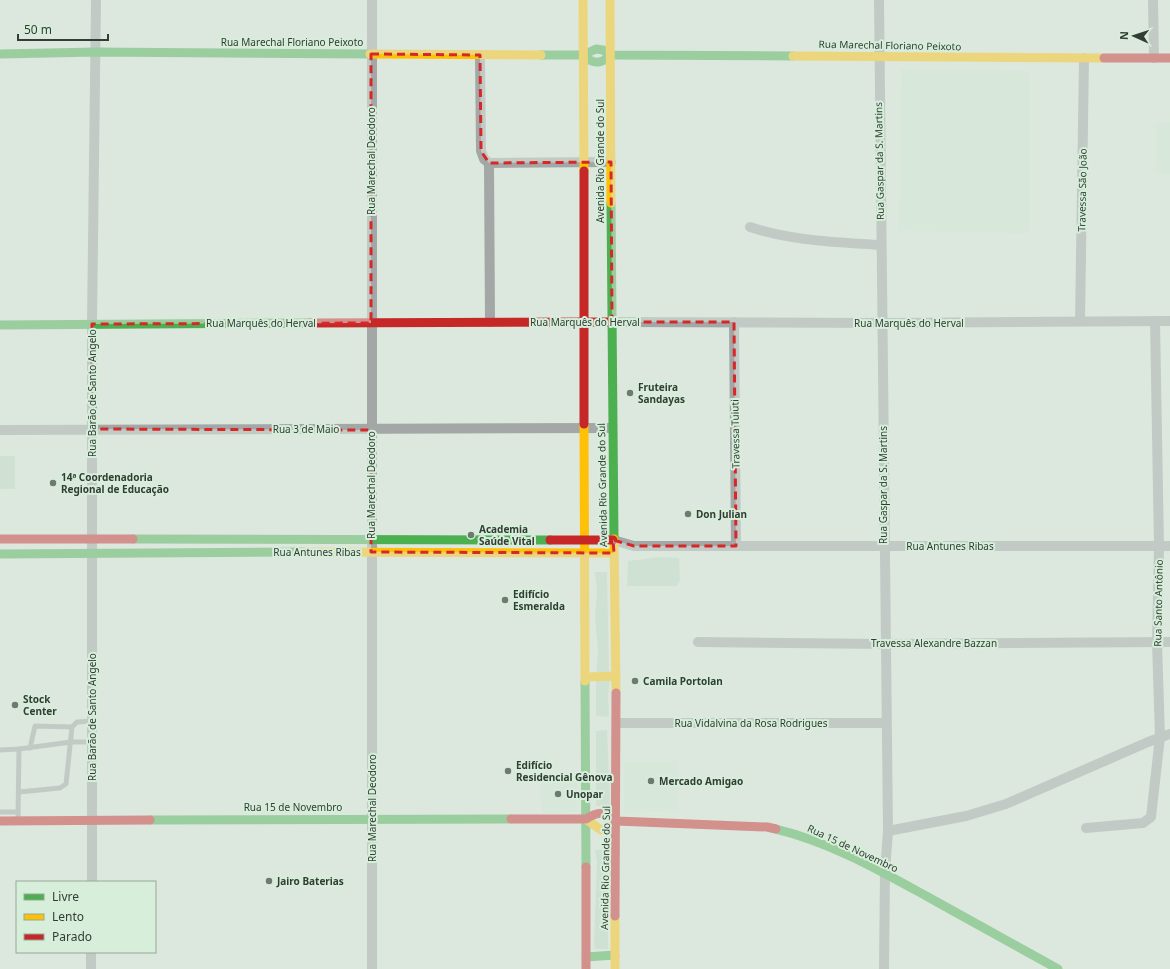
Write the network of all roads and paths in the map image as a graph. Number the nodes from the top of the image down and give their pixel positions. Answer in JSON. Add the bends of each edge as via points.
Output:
{"nodes":[{"id":1,"x":96,"y":0,"type":"edge"},
{"id":2,"x":372,"y":0,"type":"edge"},
{"id":3,"x":583,"y":0,"type":"edge"},
{"id":4,"x":610,"y":0,"type":"edge"},
{"id":5,"x":879,"y":0,"type":"edge"},
{"id":6,"x":1153,"y":0,"type":"edge"},
{"id":7,"x":96,"y":52,"type":"junction"},
{"id":8,"x":0,"y":54,"type":"edge"},
{"id":9,"x":371,"y":54,"type":"junction"},
{"id":10,"x":610,"y":54,"type":"junction"},
{"id":11,"x":480,"y":55,"type":"junction"},
{"id":12,"x":583,"y":55,"type":"junction"},
{"id":13,"x":878,"y":55,"type":"junction"},
{"id":14,"x":1084,"y":58,"type":"junction"},
{"id":15,"x":1154,"y":58,"type":"junction"},
{"id":16,"x":1170,"y":58,"type":"edge"},
{"id":17,"x":584,"y":162,"type":"junction"},
{"id":18,"x":611,"y":162,"type":"junction"},
{"id":19,"x":489,"y":163,"type":"junction"},
{"id":20,"x":750,"y":227,"type":"dead end"},
{"id":21,"x":880,"y":245,"type":"junction"},
{"id":22,"x":1080,"y":321,"type":"junction"},
{"id":23,"x":1155,"y":321,"type":"junction"},
{"id":24,"x":1170,"y":321,"type":"edge"},
{"id":25,"x":490,"y":322,"type":"junction"},
{"id":26,"x":584,"y":322,"type":"junction"},
{"id":27,"x":612,"y":322,"type":"junction"},
{"id":28,"x":734,"y":322,"type":"junction"},
{"id":29,"x":371,"y":323,"type":"junction"},
{"id":30,"x":882,"y":323,"type":"junction"},
{"id":31,"x":0,"y":324,"type":"edge"},
{"id":32,"x":92,"y":324,"type":"junction"},
{"id":33,"x":585,"y":428,"type":"junction"},
{"id":34,"x":612,"y":428,"type":"junction"},
{"id":35,"x":92,"y":429,"type":"junction"},
{"id":36,"x":0,"y":430,"type":"edge"},
{"id":37,"x":371,"y":430,"type":"junction"},
{"id":38,"x":0,"y":539,"type":"edge"},
{"id":39,"x":92,"y":539,"type":"junction"},
{"id":40,"x":371,"y":539,"type":"junction"},
{"id":41,"x":586,"y":540,"type":"junction"},
{"id":42,"x":613,"y":540,"type":"junction"},
{"id":43,"x":634,"y":546,"type":"junction"},
{"id":44,"x":736,"y":546,"type":"junction"},
{"id":45,"x":883,"y":546,"type":"junction"},
{"id":46,"x":1159,"y":546,"type":"junction"},
{"id":47,"x":1170,"y":546,"type":"edge"},
{"id":48,"x":371,"y":552,"type":"junction"},
{"id":49,"x":585,"y":552,"type":"junction"},
{"id":50,"x":92,"y":553,"type":"junction"},
{"id":51,"x":614,"y":553,"type":"junction"},
{"id":52,"x":0,"y":554,"type":"edge"},
{"id":53,"x":698,"y":642,"type":"dead end"},
{"id":54,"x":1157,"y":642,"type":"junction"},
{"id":55,"x":1170,"y":642,"type":"edge"},
{"id":56,"x":885,"y":644,"type":"junction"},
{"id":57,"x":616,"y":676,"type":"junction"},
{"id":58,"x":586,"y":677,"type":"junction"},
{"id":59,"x":92,"y":721,"type":"junction"},
{"id":60,"x":617,"y":723,"type":"junction"},
{"id":61,"x":886,"y":723,"type":"junction"},
{"id":62,"x":72,"y":727,"type":"junction"},
{"id":63,"x":1165,"y":735,"type":"edge"},
{"id":64,"x":71,"y":742,"type":"junction"},
{"id":65,"x":92,"y":742,"type":"junction"},
{"id":66,"x":30,"y":748,"type":"junction"},
{"id":67,"x":19,"y":749,"type":"junction"},
{"id":68,"x":0,"y":750,"type":"edge"},
{"id":69,"x":19,"y":792,"type":"junction"},
{"id":70,"x":0,"y":812,"type":"edge"},
{"id":71,"x":18,"y":816,"type":"junction"},
{"id":72,"x":372,"y":818,"type":"junction"},
{"id":73,"x":92,"y":819,"type":"junction"},
{"id":74,"x":586,"y":819,"type":"junction"},
{"id":75,"x":0,"y":820,"type":"edge"},
{"id":76,"x":617,"y":821,"type":"junction"},
{"id":77,"x":1086,"y":828,"type":"dead end"},
{"id":78,"x":888,"y":831,"type":"junction"},
{"id":79,"x":885,"y":873,"type":"junction"},
{"id":80,"x":92,"y":881,"type":"edge"},
{"id":81,"x":91,"y":953,"type":"edge"},
{"id":82,"x":615,"y":956,"type":"junction"},
{"id":83,"x":586,"y":957,"type":"junction"},
{"id":84,"x":91,"y":969,"type":"edge"},
{"id":85,"x":372,"y":969,"type":"edge"},
{"id":86,"x":586,"y":969,"type":"edge"},
{"id":87,"x":615,"y":969,"type":"edge"},
{"id":88,"x":884,"y":969,"type":"edge"},
{"id":89,"x":1058,"y":969,"type":"edge"}],
"edges":[{"from":1,"to":7,"type":"street","name":"Rua Barão de Santo Angelo"},
{"from":2,"to":9,"type":"street","name":"Rua Marechal Deodoro"},
{"from":3,"to":12,"type":"street","name":"Avenida Rio Grande do Sul"},
{"from":4,"to":10,"type":"street","name":"Avenida Rio Grande do Sul"},
{"from":5,"to":13,"type":"street","name":"Rua Gaspar da S. Martins"},
{"from":6,"to":15,"type":"street"},
{"from":7,"to":8,"type":"street","name":"Rua Marechal Floriano Peixoto"},
{"from":7,"to":9,"type":"street","name":"Rua Marechal Floriano Peixoto"},
{"from":7,"to":32,"type":"street","name":"Rua Barão de Santo Angelo"},
{"from":9,"to":11,"type":"street","name":"Rua Marechal Floriano Peixoto"},
{"from":9,"to":29,"type":"street","name":"Rua Marechal Deodoro"},
{"from":10,"to":12,"type":"street","name":"Rua Marechal Floriano Peixoto","via":[[598,48],[591,49]]},
{"from":10,"to":12,"type":"street","name":"Rua Marechal Floriano Peixoto","via":[[606,60],[598,63]]},
{"from":10,"to":13,"type":"street","name":"Rua Marechal Floriano Peixoto"},
{"from":10,"to":18,"type":"street","name":"Avenida Rio Grande do Sul"},
{"from":11,"to":12,"type":"street","name":"Rua Marechal Floriano Peixoto"},
{"from":11,"to":19,"type":"street","via":[[481,151]]},
{"from":12,"to":17,"type":"street","name":"Avenida Rio Grande do Sul"},
{"from":13,"to":14,"type":"street","name":"Rua Marechal Floriano Peixoto"},
{"from":13,"to":21,"type":"street","name":"Rua Gaspar da S. Martins"},
{"from":14,"to":15,"type":"street","name":"Rua Marechal Floriano Peixoto"},
{"from":14,"to":22,"type":"street","name":"Travessa São João"},
{"from":15,"to":16,"type":"street","name":"Rua Marechal Floriano Peixoto"},
{"from":17,"to":18,"type":"street"},
{"from":17,"to":19,"type":"street"},
{"from":17,"to":26,"type":"street","name":"Avenida Rio Grande do Sul"},
{"from":18,"to":27,"type":"street","name":"Avenida Rio Grande do Sul"},
{"from":19,"to":25,"type":"street"},
{"from":20,"to":21,"type":"street","via":[[773,235],[798,239]]},
{"from":21,"to":30,"type":"street","name":"Rua Gaspar da S. Martins"},
{"from":22,"to":23,"type":"street","name":"Rua Marquês do Herval"},
{"from":22,"to":30,"type":"street","name":"Rua Marquês do Herval"},
{"from":23,"to":24,"type":"street","name":"Rua Marquês do Herval"},
{"from":23,"to":46,"type":"street","name":"Rua Santo Antônio"},
{"from":25,"to":26,"type":"street","name":"Rua Marquês do Herval"},
{"from":25,"to":29,"type":"street","name":"Rua Marquês do Herval"},
{"from":26,"to":27,"type":"street","name":"Rua Marquês do Herval"},
{"from":26,"to":33,"type":"street","name":"Avenida Rio Grande do Sul"},
{"from":27,"to":28,"type":"street","name":"Rua Marquês do Herval"},
{"from":27,"to":34,"type":"street","name":"Avenida Rio Grande do Sul"},
{"from":28,"to":30,"type":"street","name":"Rua Marquês do Herval"},
{"from":28,"to":44,"type":"street","name":"Travessa Tuiuti"},
{"from":29,"to":32,"type":"street","name":"Rua Marquês do Herval"},
{"from":29,"to":37,"type":"street","name":"Rua Marechal Deodoro"},
{"from":30,"to":45,"type":"street","name":"Rua Gaspar da S. Martins"},
{"from":31,"to":32,"type":"street","name":"Rua Marquês do Herval"},
{"from":32,"to":35,"type":"street","name":"Rua Barão de Santo Angelo"},
{"from":33,"to":34,"type":"street","name":"Rua 3 de Maio"},
{"from":33,"to":37,"type":"street","name":"Rua 3 de Maio"},
{"from":33,"to":41,"type":"street","name":"Avenida Rio Grande do Sul"},
{"from":34,"to":42,"type":"street","name":"Avenida Rio Grande do Sul"},
{"from":35,"to":36,"type":"street","name":"Rua 3 de Maio"},
{"from":35,"to":37,"type":"street","name":"Rua 3 de Maio"},
{"from":35,"to":39,"type":"street","name":"Rua Barão de Santo Angelo"},
{"from":37,"to":40,"type":"street","name":"Rua Marechal Deodoro"},
{"from":38,"to":39,"type":"street","name":"Rua Antunes Ribas"},
{"from":39,"to":40,"type":"street","name":"Rua Antunes Ribas"},
{"from":39,"to":50,"type":"street","name":"Rua Barão de Santo Angelo"},
{"from":40,"to":41,"type":"street","name":"Rua Antunes Ribas"},
{"from":40,"to":48,"type":"street","name":"Rua Marechal Deodoro"},
{"from":41,"to":42,"type":"street","name":"Rua Antunes Ribas"},
{"from":41,"to":49,"type":"street","name":"Avenida Rio Grande do Sul"},
{"from":42,"to":43,"type":"street","name":"Rua Antunes Ribas"},
{"from":42,"to":51,"type":"street","name":"Avenida Rio Grande do Sul"},
{"from":43,"to":44,"type":"street","name":"Rua Antunes Ribas"},
{"from":43,"to":51,"type":"street","name":"Rua Antunes Ribas"},
{"from":44,"to":45,"type":"street","name":"Rua Antunes Ribas"},
{"from":45,"to":46,"type":"street","name":"Rua Antunes Ribas"},
{"from":45,"to":56,"type":"street","name":"Rua Gaspar da S. Martins"},
{"from":46,"to":47,"type":"street","name":"Rua Antunes Ribas"},
{"from":46,"to":54,"type":"street","name":"Rua Santo Antônio"},
{"from":48,"to":49,"type":"street","name":"Rua Antunes Ribas"},
{"from":48,"to":50,"type":"street","name":"Rua Antunes Ribas"},
{"from":48,"to":72,"type":"street","name":"Rua Marechal Deodoro"},
{"from":49,"to":51,"type":"street","name":"Rua Antunes Ribas"},
{"from":49,"to":58,"type":"street","name":"Avenida Rio Grande do Sul"},
{"from":50,"to":52,"type":"street","name":"Rua Antunes Ribas"},
{"from":50,"to":59,"type":"street","name":"Rua Barão de Santo Angelo"},
{"from":51,"to":57,"type":"street","name":"Avenida Rio Grande do Sul"},
{"from":53,"to":56,"type":"street","name":"Travessa Alexandre Bazzan"},
{"from":54,"to":55,"type":"street","name":"Travessa Alexandre Bazzan"},
{"from":54,"to":56,"type":"street","name":"Travessa Alexandre Bazzan"},
{"from":54,"to":63,"type":"street","name":"Rua Santo Antônio"},
{"from":56,"to":61,"type":"street","name":"Rua Gaspar da S. Martins"},
{"from":57,"to":58,"type":"street"},
{"from":57,"to":60,"type":"street","name":"Avenida Rio Grande do Sul"},
{"from":58,"to":74,"type":"street","name":"Avenida Rio Grande do Sul"},
{"from":59,"to":62,"type":"lane","via":[[77,722]]},
{"from":59,"to":65,"type":"street","name":"Rua Barão de Santo Angelo"},
{"from":60,"to":61,"type":"street","name":"Rua Vidalvina da Rosa Rodrigues"},
{"from":60,"to":76,"type":"street","name":"Avenida Rio Grande do Sul"},
{"from":61,"to":78,"type":"street","name":"Rua Gaspar da S. Martins"},
{"from":62,"to":64,"type":"lane"},
{"from":62,"to":66,"type":"lane","via":[[35,726]]},
{"from":63,"to":77,"type":"street","name":"Rua Santo Antônio","via":[[1151,817],[1143,823]]},
{"from":63,"to":78,"type":"street","via":[[1006,804],[966,816]]},
{"from":64,"to":65,"type":"lane"},
{"from":64,"to":66,"type":"lane"},
{"from":64,"to":69,"type":"lane","via":[[66,784],[60,788]]},
{"from":65,"to":73,"type":"street","name":"Rua Barão de Santo Angelo"},
{"from":66,"to":67,"type":"lane"},
{"from":67,"to":68,"type":"lane"},
{"from":67,"to":69,"type":"lane"},
{"from":69,"to":71,"type":"lane"},
{"from":70,"to":71,"type":"lane"},
{"from":71,"to":73,"type":"street","name":"Rua 15 de Novembro"},
{"from":71,"to":75,"type":"street","name":"Rua 15 de Novembro"},
{"from":72,"to":73,"type":"street","name":"Rua 15 de Novembro"},
{"from":72,"to":74,"type":"street","name":"Rua 15 de Novembro"},
{"from":72,"to":85,"type":"street","name":"Rua Marechal Deodoro"},
{"from":73,"to":80,"type":"street","name":"Rua Barão de Santo Angelo"},
{"from":74,"to":76,"type":"street","name":"Rua 15 de Novembro","via":[[602,811]]},
{"from":74,"to":76,"type":"street","name":"Rua 15 de Novembro","via":[[595,828],[602,830]]},
{"from":74,"to":83,"type":"street","name":"Avenida Rio Grande do Sul"},
{"from":76,"to":79,"type":"street","name":"Rua 15 de Novembro","via":[[767,827],[824,844]]},
{"from":76,"to":82,"type":"street","name":"Avenida Rio Grande do Sul"},
{"from":78,"to":79,"type":"street","name":"Rua Gaspar da S. Martins"},
{"from":79,"to":88,"type":"street","name":"Rua Gaspar da S. Martins"},
{"from":79,"to":89,"type":"street","name":"Rua 15 de Novembro"},
{"from":81,"to":84,"type":"street"},
{"from":82,"to":83,"type":"street"},
{"from":82,"to":87,"type":"street","name":"Avenida Rio Grande do Sul"},
{"from":83,"to":86,"type":"street","name":"Avenida Rio Grande do Sul"}]}
